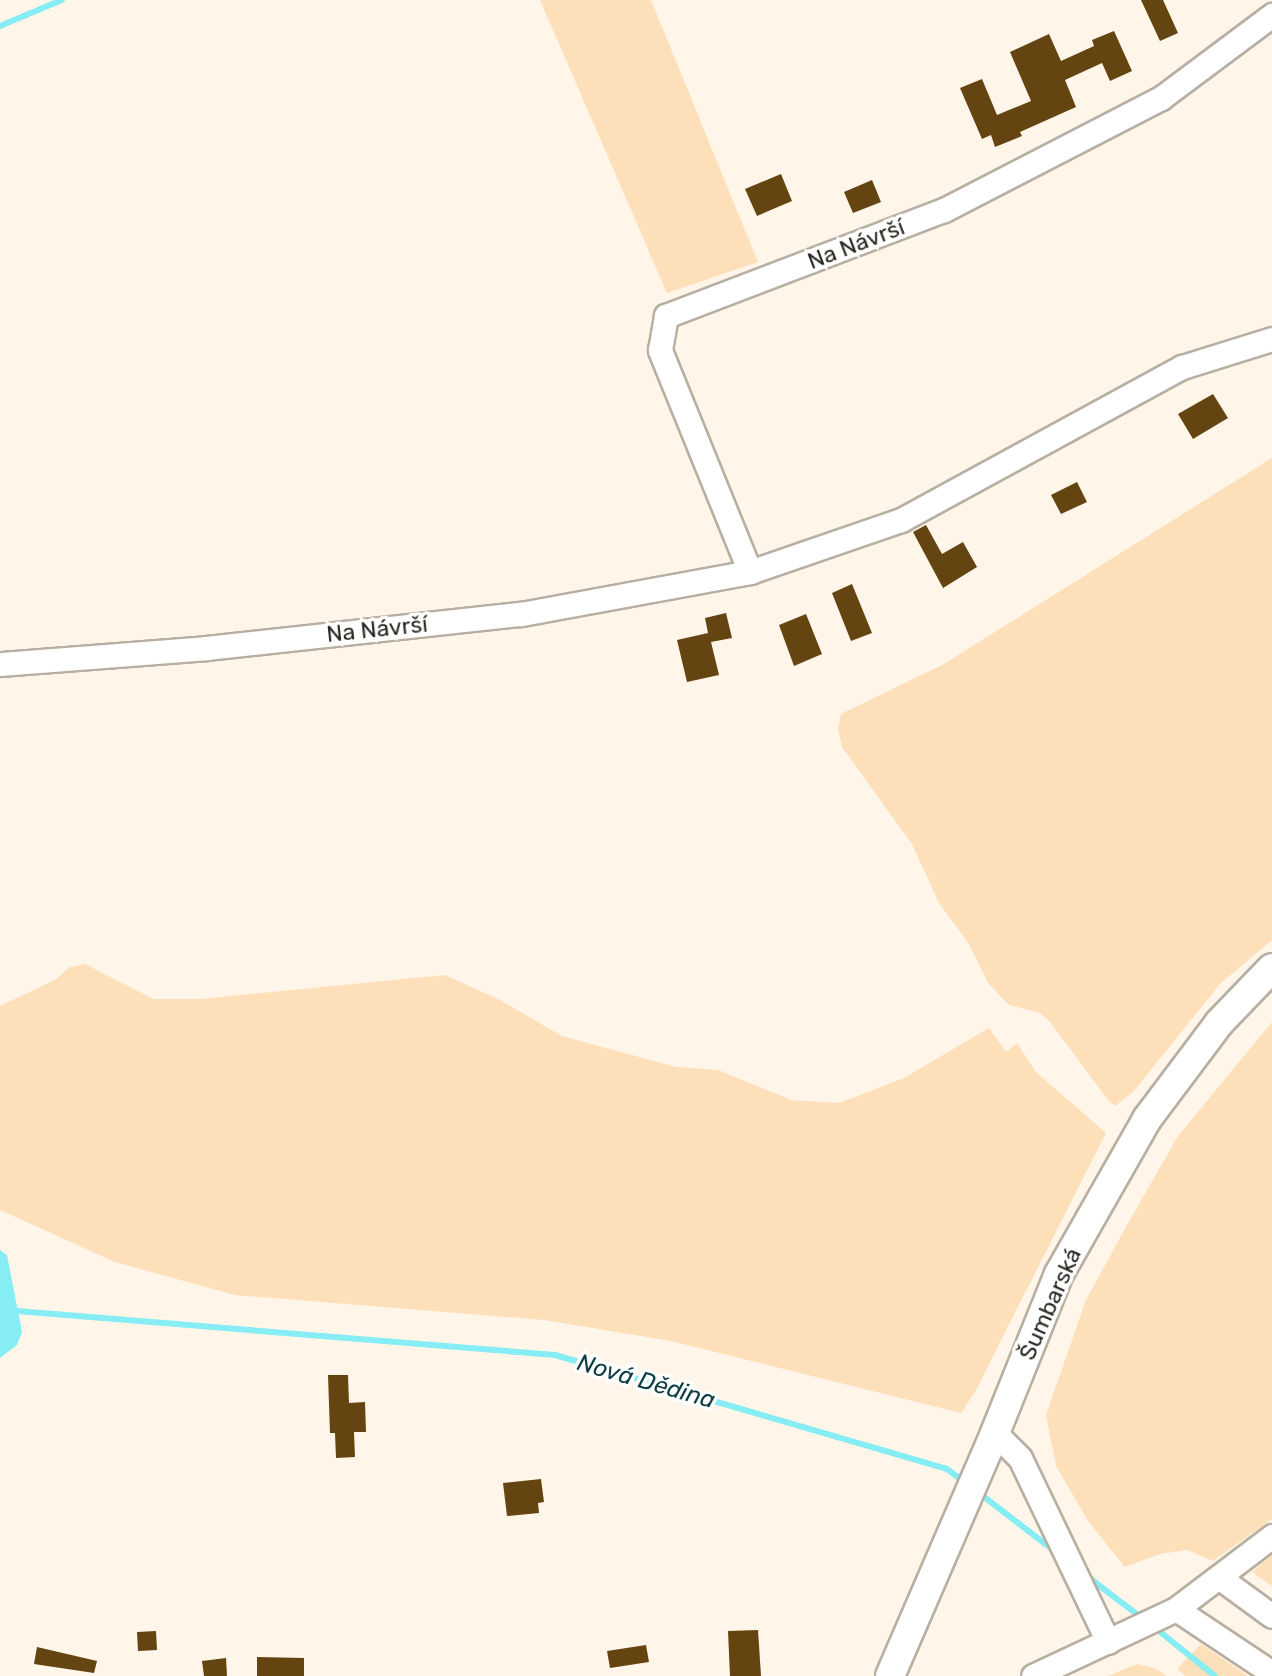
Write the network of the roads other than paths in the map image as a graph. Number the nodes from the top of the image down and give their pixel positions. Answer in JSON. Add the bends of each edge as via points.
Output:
{"nodes":[{"id":1,"x":1272,"y":15,"type":"edge"},
{"id":2,"x":1272,"y":338,"type":"edge"},
{"id":3,"x":750,"y":572,"type":"junction"},
{"id":4,"x":0,"y":664,"type":"edge"},
{"id":5,"x":1272,"y":968,"type":"edge"},
{"id":6,"x":995,"y":1433,"type":"junction"},
{"id":7,"x":1272,"y":1536,"type":"edge"},
{"id":8,"x":1220,"y":1578,"type":"junction"},
{"id":9,"x":1176,"y":1609,"type":"junction"},
{"id":10,"x":1272,"y":1616,"type":"edge"},
{"id":11,"x":1108,"y":1642,"type":"junction"},
{"id":12,"x":1272,"y":1673,"type":"edge"},
{"id":13,"x":890,"y":1676,"type":"edge"},
{"id":14,"x":1033,"y":1676,"type":"edge"}],
"edges":[{"from":1,"to":3,"type":"street","name":"Na Návrší","via":[[1161,98],[944,210],[666,316],[660,350]]},
{"from":2,"to":3,"type":"street","name":"Na Návrší","via":[[1182,367],[901,520]]},
{"from":3,"to":4,"type":"street","name":"Na Návrší","via":[[521,614],[206,648]]},
{"from":5,"to":6,"type":"street","name":"Šumbarská","via":[[1219,1023],[1147,1119],[1059,1274]]},
{"from":6,"to":11,"type":"street","via":[[1020,1458]]},
{"from":6,"to":13,"type":"street","name":"Šumbarská"},
{"from":7,"to":8,"type":"street"},
{"from":8,"to":9,"type":"street"},
{"from":8,"to":10,"type":"street"},
{"from":9,"to":11,"type":"street"},
{"from":9,"to":12,"type":"street"},
{"from":11,"to":14,"type":"street"}]}
